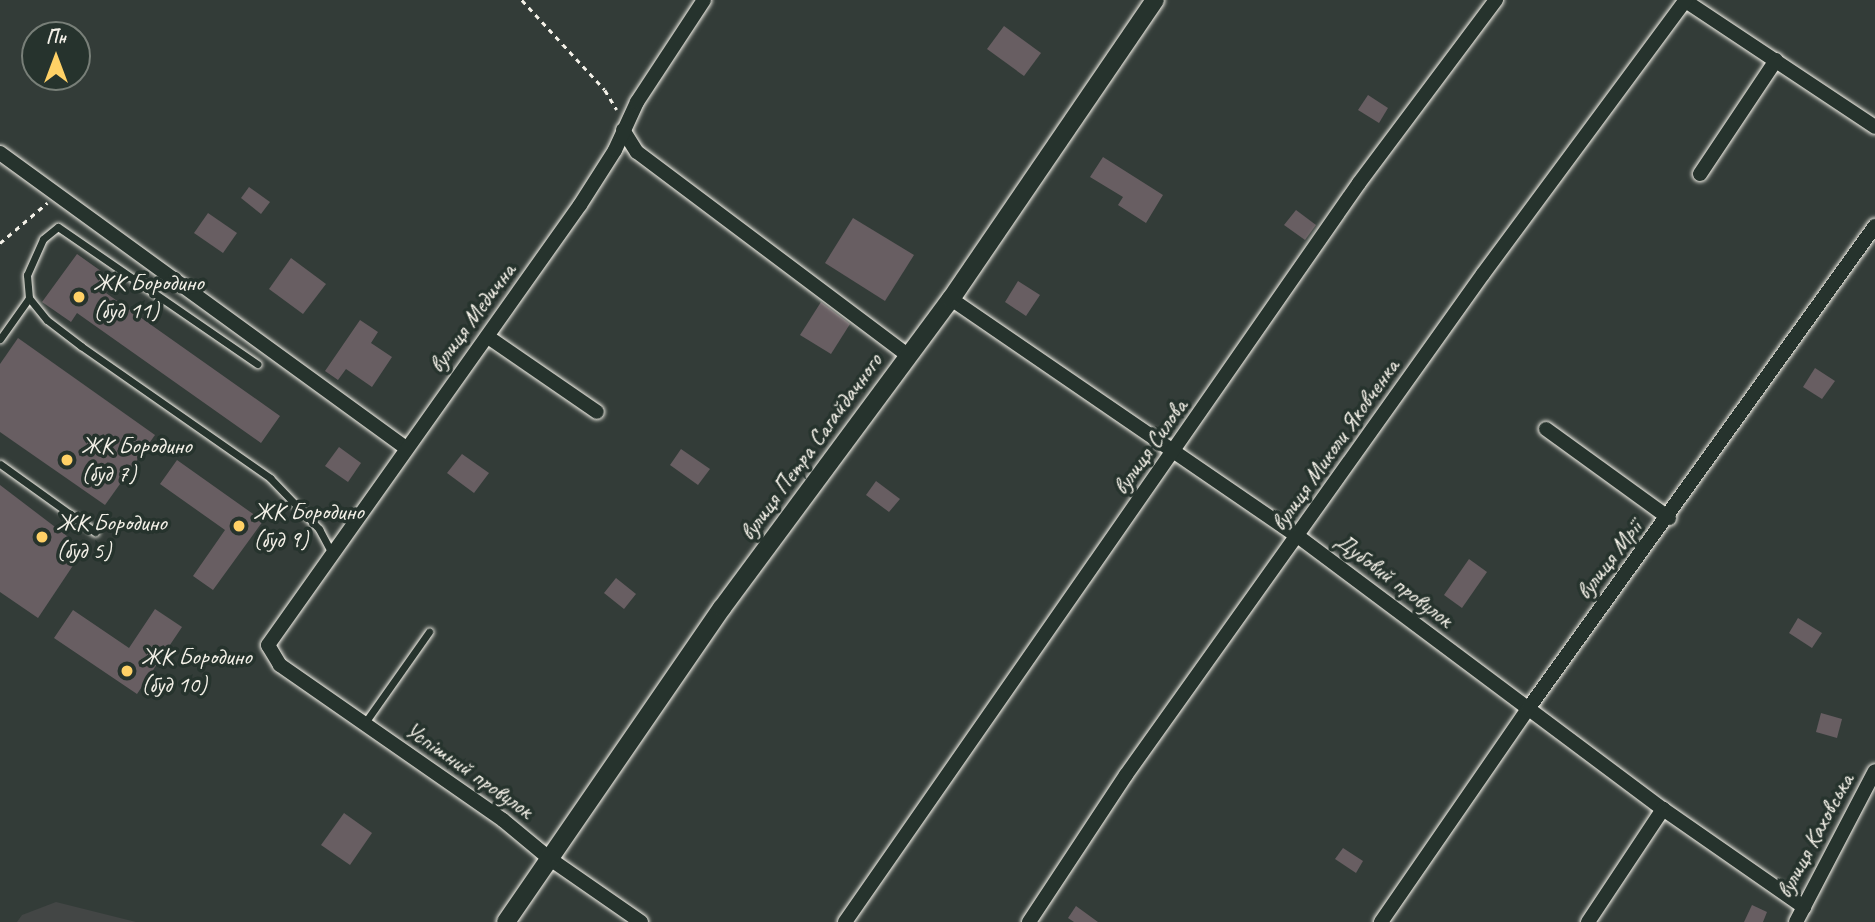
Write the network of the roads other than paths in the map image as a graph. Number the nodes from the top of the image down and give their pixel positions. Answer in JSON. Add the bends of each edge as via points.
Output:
{"nodes":[{"id":1,"x":704,"y":0,"type":"edge"},
{"id":2,"x":1155,"y":0,"type":"edge"},
{"id":3,"x":1496,"y":0,"type":"edge"},
{"id":4,"x":1685,"y":0,"type":"edge"},
{"id":5,"x":1776,"y":60,"type":"junction"},
{"id":6,"x":1875,"y":127,"type":"edge"},
{"id":7,"x":623,"y":130,"type":"junction"},
{"id":8,"x":0,"y":153,"type":"edge"},
{"id":9,"x":1700,"y":174,"type":"dead end"},
{"id":10,"x":1875,"y":226,"type":"edge"},
{"id":11,"x":29,"y":298,"type":"junction"},
{"id":12,"x":951,"y":299,"type":"junction"},
{"id":13,"x":488,"y":337,"type":"junction"},
{"id":14,"x":0,"y":338,"type":"edge"},
{"id":15,"x":909,"y":356,"type":"junction"},
{"id":16,"x":257,"y":364,"type":"dead end"},
{"id":17,"x":597,"y":412,"type":"dead end"},
{"id":18,"x":1546,"y":429,"type":"dead end"},
{"id":19,"x":406,"y":447,"type":"junction"},
{"id":20,"x":1174,"y":453,"type":"junction"},
{"id":21,"x":0,"y":464,"type":"edge"},
{"id":22,"x":1670,"y":518,"type":"junction"},
{"id":23,"x":95,"y":532,"type":"dead end"},
{"id":24,"x":1299,"y":537,"type":"junction"},
{"id":25,"x":331,"y":552,"type":"junction"},
{"id":26,"x":429,"y":632,"type":"dead end"},
{"id":27,"x":271,"y":655,"type":"joint"},
{"id":28,"x":1528,"y":709,"type":"junction"},
{"id":29,"x":364,"y":724,"type":"junction"},
{"id":30,"x":1875,"y":771,"type":"edge"},
{"id":31,"x":1663,"y":809,"type":"junction"},
{"id":32,"x":550,"y":859,"type":"junction"},
{"id":33,"x":1804,"y":907,"type":"junction"},
{"id":34,"x":506,"y":922,"type":"edge"},
{"id":35,"x":641,"y":922,"type":"edge"},
{"id":36,"x":845,"y":922,"type":"edge"},
{"id":37,"x":1029,"y":922,"type":"edge"},
{"id":38,"x":1381,"y":922,"type":"edge"},
{"id":39,"x":1588,"y":922,"type":"edge"},
{"id":40,"x":1796,"y":922,"type":"edge"}],
"edges":[{"from":1,"to":7,"type":"street","name":"вулиця Медична"},
{"from":2,"to":12,"type":"street","name":"вулиця Петра Сагайдачного"},
{"from":3,"to":20,"type":"street","name":"вулиця Силова","via":[[1359,183]]},
{"from":4,"to":5,"type":"street"},
{"from":4,"to":24,"type":"street","name":"вулиця Миколи Яковченка","via":[[1483,274]]},
{"from":5,"to":6,"type":"street"},
{"from":5,"to":9,"type":"street"},
{"from":7,"to":13,"type":"street","name":"вулиця Медична","via":[[593,186]]},
{"from":7,"to":15,"type":"street","via":[[637,152]]},
{"from":8,"to":19,"type":"street"},
{"from":10,"to":22,"type":"street","name":"вулиця Мрії"},
{"from":11,"to":14,"type":"lane"},
{"from":11,"to":16,"type":"lane","via":[[31,262],[48,233],[64,228]]},
{"from":11,"to":25,"type":"lane","via":[[47,320],[81,346],[270,478],[327,538]]},
{"from":12,"to":15,"type":"street","name":"вулиця Петра Сагайдачного"},
{"from":12,"to":20,"type":"street","name":"Дубовий провулок"},
{"from":13,"to":17,"type":"street"},
{"from":13,"to":19,"type":"street","name":"вулиця Медична"},
{"from":15,"to":32,"type":"street","name":"вулиця Петра Сагайдачного","via":[[722,608]]},
{"from":18,"to":22,"type":"street"},
{"from":19,"to":25,"type":"street","name":"вулиця Медична"},
{"from":20,"to":24,"type":"street","name":"Дубовий провулок"},
{"from":20,"to":36,"type":"street","name":"вулиця Силова"},
{"from":21,"to":23,"type":"lane"},
{"from":22,"to":28,"type":"street","name":"вулиця Мрії"},
{"from":24,"to":28,"type":"street","name":"Дубовий провулок"},
{"from":24,"to":37,"type":"street","name":"вулиця Миколи Яковченка","via":[[1126,775]]},
{"from":25,"to":27,"type":"street","name":"вулиця Медична","via":[[273,634]]},
{"from":26,"to":29,"type":"lane"},
{"from":27,"to":29,"type":"street","name":"Успішний провулок"},
{"from":28,"to":31,"type":"street","name":"Дубовий провулок"},
{"from":28,"to":38,"type":"street","name":"вулиця Мрії"},
{"from":29,"to":32,"type":"street","name":"Успішний провулок","via":[[503,820]]},
{"from":30,"to":33,"type":"street","name":"вулиця Каховська"},
{"from":31,"to":33,"type":"street","name":"Дубовий провулок"},
{"from":31,"to":39,"type":"street"},
{"from":32,"to":34,"type":"street","name":"вулиця Петра Сагайдачного"},
{"from":32,"to":35,"type":"street","name":"Успішний провулок"},
{"from":33,"to":40,"type":"street","name":"вулиця Каховська"}]}
